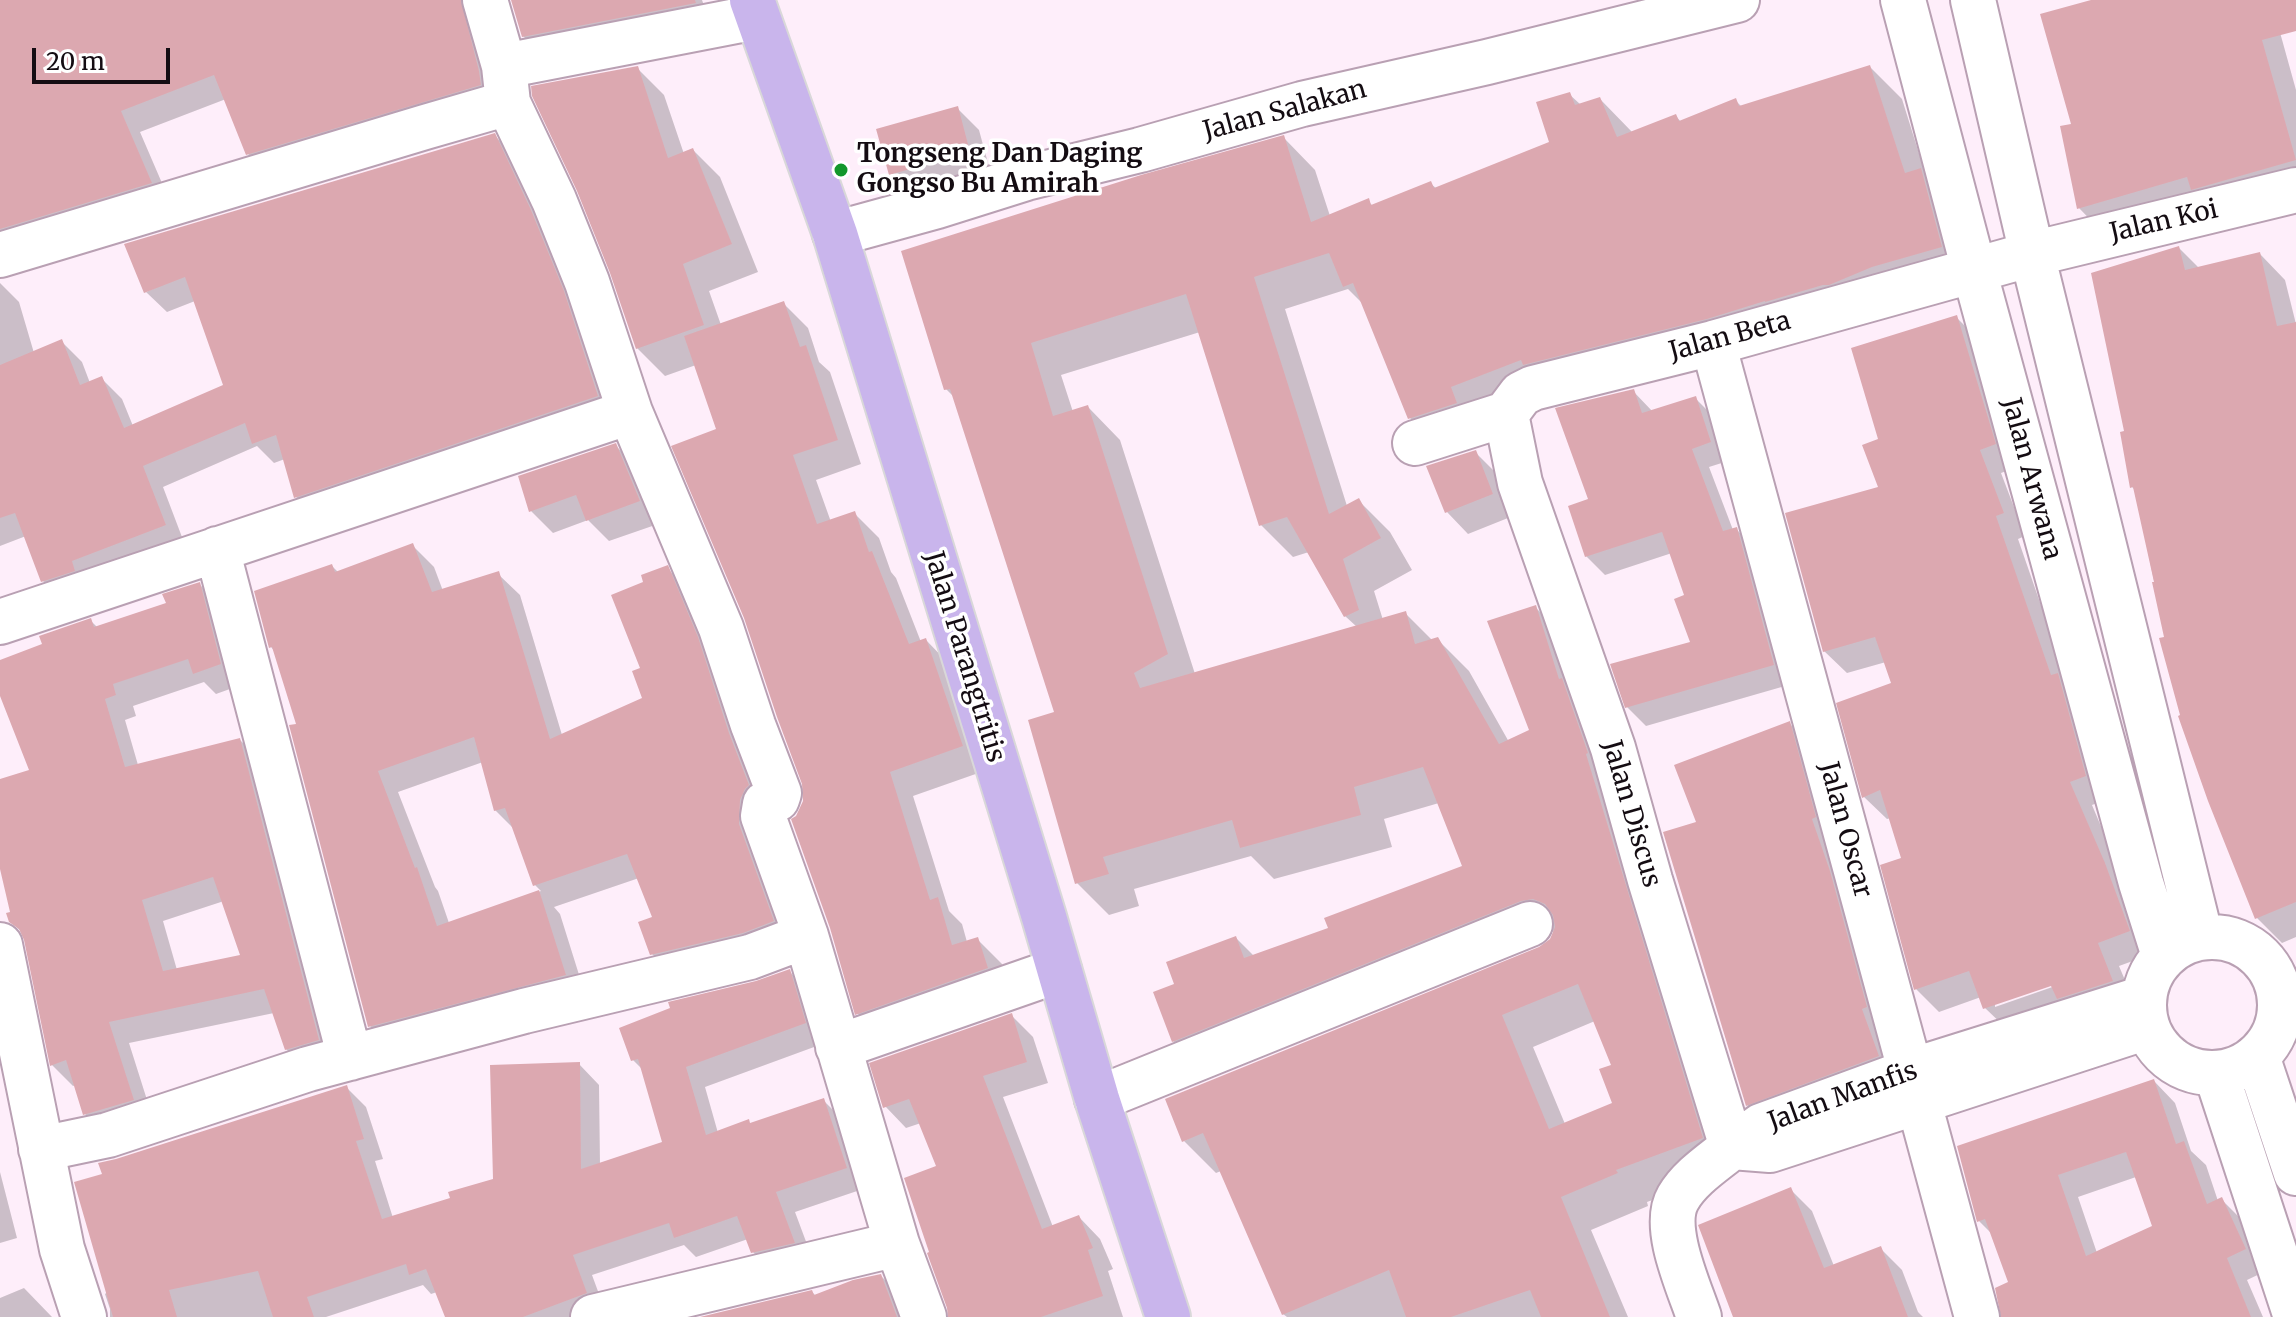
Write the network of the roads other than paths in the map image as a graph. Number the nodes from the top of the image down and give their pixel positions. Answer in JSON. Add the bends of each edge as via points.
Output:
{"nodes":[{"id":1,"x":485,"y":0,"type":"edge"},
{"id":2,"x":1737,"y":0,"type":"edge"},
{"id":3,"x":1903,"y":0,"type":"edge"},
{"id":4,"x":1973,"y":0,"type":"edge"},
{"id":5,"x":754,"y":9,"type":"edge"},
{"id":6,"x":506,"y":85,"type":"junction"},
{"id":7,"x":2296,"y":190,"type":"edge"},
{"id":8,"x":835,"y":234,"type":"junction"},
{"id":9,"x":2032,"y":254,"type":"junction"},
{"id":10,"x":0,"y":255,"type":"edge"},
{"id":11,"x":1974,"y":270,"type":"junction"},
{"id":12,"x":1713,"y":343,"type":"junction"},
{"id":13,"x":630,"y":412,"type":"junction"},
{"id":14,"x":1506,"y":414,"type":"junction"},
{"id":15,"x":1415,"y":443,"type":"dead end"},
{"id":16,"x":217,"y":549,"type":"junction"},
{"id":17,"x":0,"y":622,"type":"edge"},
{"id":18,"x":1530,"y":924,"type":"dead end"},
{"id":19,"x":806,"y":936,"type":"junction"},
{"id":20,"x":0,"y":945,"type":"edge"},
{"id":21,"x":2182,"y":947,"type":"junction"},
{"id":22,"x":1059,"y":970,"type":"junction"},
{"id":23,"x":2286,"y":985,"type":"edge"},
{"id":24,"x":2145,"y":1012,"type":"junction"},
{"id":25,"x":838,"y":1047,"type":"junction"},
{"id":26,"x":2257,"y":1056,"type":"junction"},
{"id":27,"x":350,"y":1058,"type":"junction"},
{"id":28,"x":2216,"y":1073,"type":"junction"},
{"id":29,"x":1915,"y":1086,"type":"junction"},
{"id":30,"x":1097,"y":1099,"type":"junction"},
{"id":31,"x":1732,"y":1147,"type":"junction"},
{"id":32,"x":41,"y":1149,"type":"junction"},
{"id":33,"x":2296,"y":1173,"type":"edge"},
{"id":34,"x":897,"y":1244,"type":"junction"},
{"id":35,"x":84,"y":1317,"type":"edge"},
{"id":36,"x":593,"y":1317,"type":"edge"},
{"id":37,"x":924,"y":1317,"type":"edge"},
{"id":38,"x":1168,"y":1317,"type":"edge"},
{"id":39,"x":1699,"y":1317,"type":"edge"},
{"id":40,"x":1977,"y":1317,"type":"edge"},
{"id":41,"x":2296,"y":1317,"type":"edge"}],
"edges":[{"from":1,"to":6,"type":"street"},
{"from":2,"to":8,"type":"street","name":"Jalan Salakan","via":[[1302,104]]},
{"from":3,"to":11,"type":"street","name":"Jalan Arwana"},
{"from":4,"to":9,"type":"street","name":"Jalan Arwana"},
{"from":5,"to":6,"type":"street"},
{"from":5,"to":8,"type":"main road","name":"Jalan Parangtritis"},
{"from":6,"to":10,"type":"street","via":[[425,127]]},
{"from":6,"to":13,"type":"street","via":[[597,307]]},
{"from":7,"to":9,"type":"street","name":"Jalan Koi"},
{"from":8,"to":22,"type":"main road","name":"Jalan Parangtritis"},
{"from":9,"to":11,"type":"street","name":"Jalan Beta"},
{"from":9,"to":21,"type":"street","name":"Jalan Arwana"},
{"from":11,"to":12,"type":"street","name":"Jalan Beta"},
{"from":11,"to":21,"type":"street","name":"Jalan Arwana","via":[[2141,883]]},
{"from":12,"to":14,"type":"street","name":"Jalan Beta","via":[[1533,388],[1521,394]]},
{"from":12,"to":29,"type":"street","name":"Jalan Oscar"},
{"from":13,"to":16,"type":"street"},
{"from":13,"to":19,"type":"street","via":[[721,628],[779,793],[765,804],[763,816]]},
{"from":14,"to":15,"type":"street"},
{"from":14,"to":31,"type":"street","name":"Jalan Discus","via":[[1520,483],[1613,748]]},
{"from":16,"to":17,"type":"street"},
{"from":16,"to":27,"type":"street"},
{"from":18,"to":30,"type":"street"},
{"from":19,"to":25,"type":"street"},
{"from":19,"to":27,"type":"street","via":[[750,957]]},
{"from":20,"to":32,"type":"street"},
{"from":21,"to":23,"type":"street","via":[[2217,937],[2241,944]]},
{"from":21,"to":24,"type":"street","via":[[2150,976]]},
{"from":22,"to":25,"type":"street"},
{"from":22,"to":30,"type":"main road","name":"Jalan Parangtritis"},
{"from":23,"to":26,"type":"street","via":[[2277,1025]]},
{"from":24,"to":28,"type":"street","via":[[2162,1053],[2178,1065]]},
{"from":24,"to":29,"type":"street","name":"Jalan Manfis"},
{"from":25,"to":34,"type":"street"},
{"from":26,"to":28,"type":"street"},
{"from":26,"to":33,"type":"street"},
{"from":27,"to":32,"type":"street","via":[[108,1135]]},
{"from":28,"to":41,"type":"street"},
{"from":29,"to":31,"type":"street","name":"Jalan Manfis","via":[[1761,1126]]},
{"from":29,"to":40,"type":"street","name":"Jalan Oscar"},
{"from":30,"to":38,"type":"main road","name":"Jalan Parangtritis"},
{"from":31,"to":39,"type":"street","name":"Jalan Manfis","via":[[1677,1198],[1672,1216],[1675,1245]]},
{"from":32,"to":35,"type":"street","via":[[62,1249]]},
{"from":34,"to":36,"type":"street"},
{"from":34,"to":37,"type":"street"}]}
